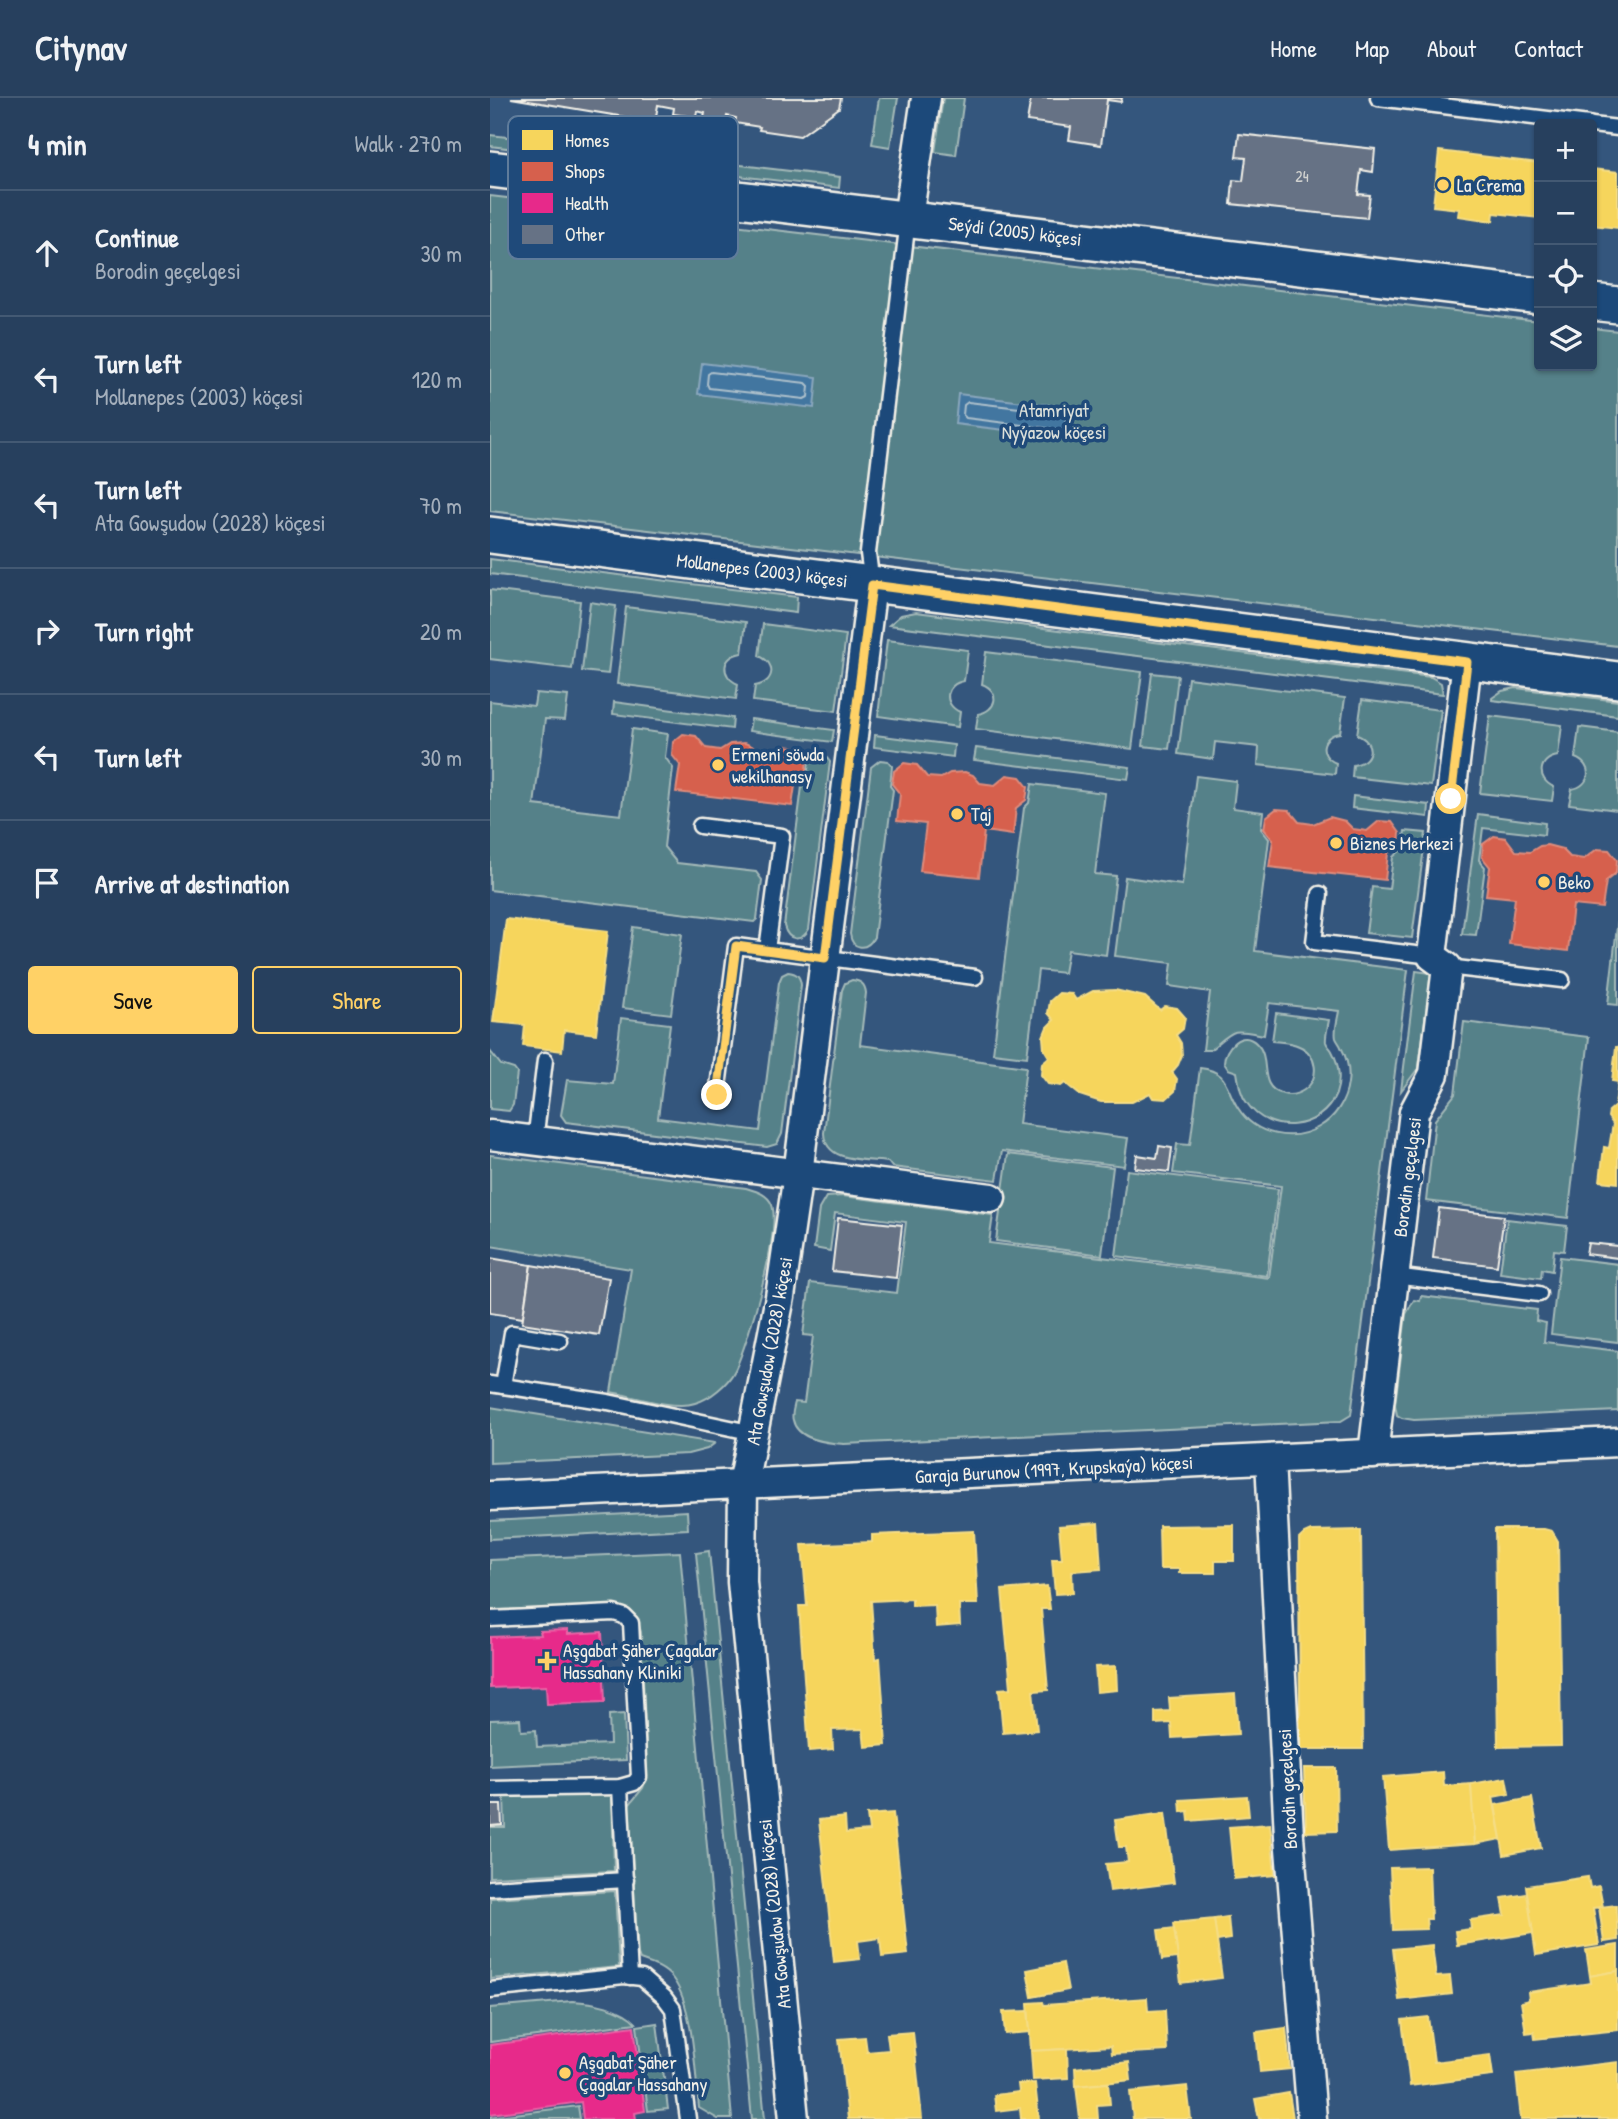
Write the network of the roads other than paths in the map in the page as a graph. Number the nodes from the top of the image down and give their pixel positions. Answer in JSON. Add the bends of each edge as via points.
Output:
{"nodes":[{"id":1,"x":926,"y":98,"type":"edge"},
{"id":2,"x":1378,"y":98,"type":"edge"},
{"id":3,"x":1482,"y":104,"type":"edge"},
{"id":4,"x":1563,"y":119,"type":"edge"},
{"id":5,"x":1597,"y":125,"type":"edge"},
{"id":6,"x":1618,"y":128,"type":"edge"},
{"id":7,"x":490,"y":169,"type":"edge"},
{"id":8,"x":508,"y":171,"type":"edge"},
{"id":9,"x":738,"y":198,"type":"edge"},
{"id":10,"x":908,"y":218,"type":"junction"},
{"id":11,"x":1534,"y":295,"type":"edge"},
{"id":12,"x":1597,"y":303,"type":"edge"},
{"id":13,"x":1618,"y":305,"type":"edge"},
{"id":14,"x":490,"y":535,"type":"edge"},
{"id":15,"x":872,"y":585,"type":"junction"},
{"id":16,"x":1467,"y":662,"type":"junction"},
{"id":17,"x":1618,"y":680,"type":"edge"},
{"id":18,"x":700,"y":826,"type":"dead end"},
{"id":19,"x":1320,"y":894,"type":"dead end"},
{"id":20,"x":767,"y":950,"type":"junction"},
{"id":21,"x":825,"y":958,"type":"junction"},
{"id":22,"x":1439,"y":961,"type":"junction"},
{"id":23,"x":975,"y":977,"type":"dead end"},
{"id":24,"x":1562,"y":980,"type":"dead end"},
{"id":25,"x":545,"y":1060,"type":"dead end"},
{"id":26,"x":717,"y":1095,"type":"dead end"},
{"id":27,"x":490,"y":1135,"type":"edge"},
{"id":28,"x":536,"y":1140,"type":"junction"},
{"id":29,"x":798,"y":1174,"type":"junction"},
{"id":30,"x":991,"y":1198,"type":"dead end"},
{"id":31,"x":1394,"y":1276,"type":"junction"},
{"id":32,"x":1539,"y":1294,"type":"dead end"},
{"id":33,"x":560,"y":1340,"type":"dead end"},
{"id":34,"x":497,"y":1385,"type":"edge"},
{"id":35,"x":754,"y":1433,"type":"junction"},
{"id":36,"x":1618,"y":1442,"type":"edge"},
{"id":37,"x":1373,"y":1454,"type":"junction"},
{"id":38,"x":1270,"y":1459,"type":"junction"},
{"id":39,"x":743,"y":1484,"type":"junction"},
{"id":40,"x":490,"y":1496,"type":"edge"},
{"id":41,"x":490,"y":1619,"type":"edge"},
{"id":42,"x":620,"y":1787,"type":"junction"},
{"id":43,"x":490,"y":1789,"type":"edge"},
{"id":44,"x":626,"y":1880,"type":"junction"},
{"id":45,"x":490,"y":1888,"type":"edge"},
{"id":46,"x":630,"y":1977,"type":"junction"},
{"id":47,"x":490,"y":1990,"type":"edge"},
{"id":48,"x":688,"y":2119,"type":"edge"},
{"id":49,"x":794,"y":2119,"type":"edge"},
{"id":50,"x":1312,"y":2119,"type":"edge"}],
"edges":[{"from":1,"to":10,"type":"street"},
{"from":2,"to":3,"type":"lane"},
{"from":3,"to":4,"type":"lane"},
{"from":5,"to":6,"type":"lane"},
{"from":7,"to":8,"type":"street","name":"Seýdi (2005) köçesi"},
{"from":9,"to":10,"type":"street","name":"Seýdi (2005) köçesi"},
{"from":10,"to":11,"type":"street","name":"Seýdi (2005) köçesi"},
{"from":10,"to":15,"type":"lane","via":[[868,553]]},
{"from":12,"to":13,"type":"street"},
{"from":14,"to":15,"type":"street","name":"Mollanepes (2003) köçesi"},
{"from":15,"to":16,"type":"street","name":"Mollanepes (2003) köçesi"},
{"from":15,"to":21,"type":"street","name":"Ata Gowşudow (2028) köçesi"},
{"from":16,"to":17,"type":"street","name":"Mollanepes (2003) köçesi"},
{"from":16,"to":22,"type":"street","name":"Borodin geçelgesi"},
{"from":18,"to":20,"type":"lane","via":[[782,836]]},
{"from":19,"to":22,"type":"lane","via":[[1314,942]]},
{"from":20,"to":21,"type":"lane"},
{"from":20,"to":26,"type":"lane","via":[[736,946]]},
{"from":21,"to":23,"type":"lane"},
{"from":21,"to":29,"type":"street","name":"Ata Gowşudow (2028) köçesi"},
{"from":22,"to":24,"type":"lane"},
{"from":22,"to":31,"type":"street","name":"Borodin geçelgesi","via":[[1434,1074],[1414,1112]]},
{"from":25,"to":28,"type":"lane"},
{"from":27,"to":28,"type":"street"},
{"from":28,"to":29,"type":"street"},
{"from":29,"to":30,"type":"street"},
{"from":29,"to":35,"type":"street","name":"Ata Gowşudow (2028) köçesi"},
{"from":31,"to":32,"type":"lane"},
{"from":31,"to":37,"type":"street","name":"Borodin geçelgesi"},
{"from":33,"to":34,"type":"lane","via":[[512,1332]]},
{"from":34,"to":35,"type":"lane","via":[[608,1402]]},
{"from":35,"to":39,"type":"street","name":"Ata Gowşudow (2028) köçesi"},
{"from":36,"to":37,"type":"street","name":"Garaja Burunow (1997, Krupskaýa) köçesi"},
{"from":37,"to":38,"type":"street","name":"Garaja Burunow (1997, Krupskaýa) köçesi"},
{"from":38,"to":39,"type":"street","name":"Garaja Burunow (1997, Krupskaýa) köçesi"},
{"from":38,"to":50,"type":"street","name":"Borodin geçelgesi","via":[[1289,1836]]},
{"from":39,"to":40,"type":"street","name":"Garaja Burunow (1997, Krupskaýa) köçesi"},
{"from":39,"to":49,"type":"street","name":"Ata Gowşudow (2028) köçesi","via":[[741,1582]]},
{"from":41,"to":42,"type":"lane","via":[[614,1613],[631,1623],[639,1777]]},
{"from":42,"to":43,"type":"lane"},
{"from":42,"to":44,"type":"lane"},
{"from":44,"to":45,"type":"lane"},
{"from":44,"to":46,"type":"lane"},
{"from":46,"to":47,"type":"lane"},
{"from":46,"to":48,"type":"lane","via":[[642,1978],[673,2009]]}]}
